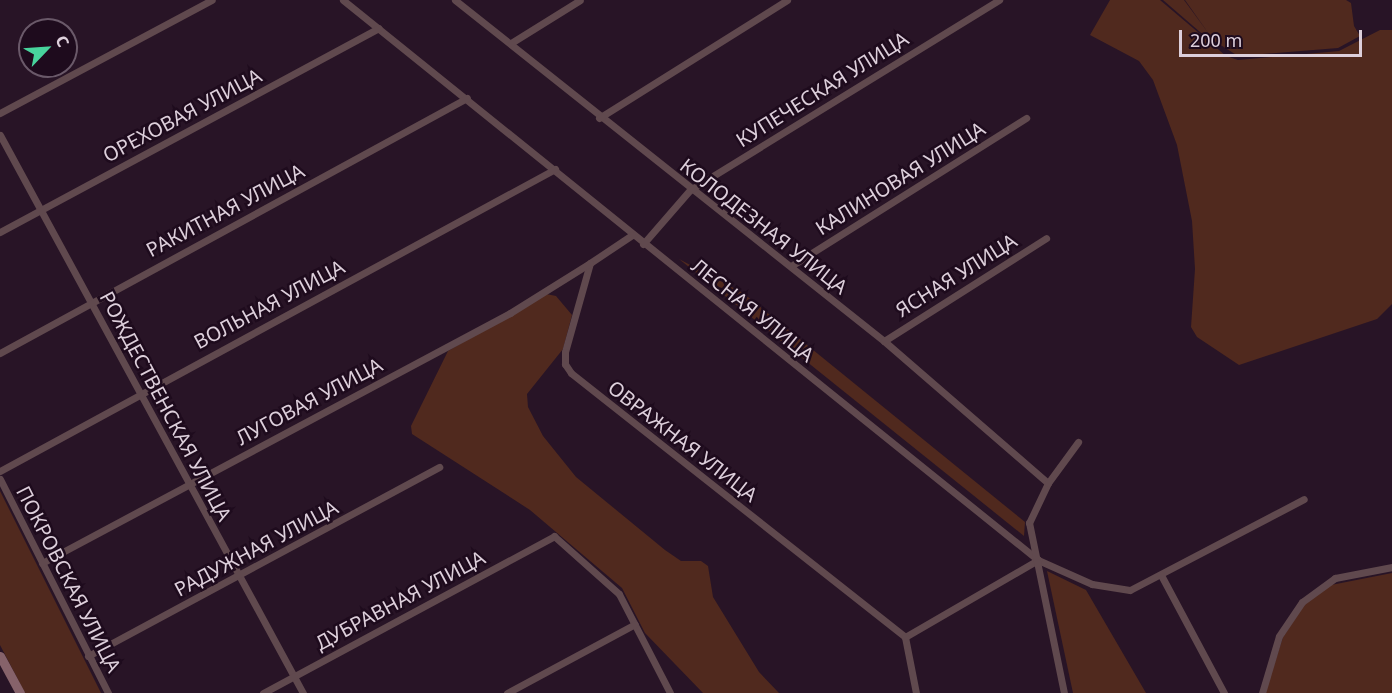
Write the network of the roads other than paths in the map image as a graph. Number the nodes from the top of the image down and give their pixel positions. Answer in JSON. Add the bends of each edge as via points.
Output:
{"nodes":[{"id":1,"x":212,"y":0,"type":"edge"},
{"id":2,"x":343,"y":0,"type":"edge"},
{"id":3,"x":455,"y":0,"type":"edge"},
{"id":4,"x":580,"y":0,"type":"edge"},
{"id":5,"x":787,"y":0,"type":"edge"},
{"id":6,"x":999,"y":0,"type":"edge"},
{"id":7,"x":379,"y":28,"type":"junction"},
{"id":8,"x":511,"y":43,"type":"junction"},
{"id":9,"x":467,"y":98,"type":"junction"},
{"id":10,"x":0,"y":113,"type":"edge"},
{"id":11,"x":599,"y":118,"type":"junction"},
{"id":12,"x":1026,"y":118,"type":"dead end"},
{"id":13,"x":0,"y":135,"type":"edge"},
{"id":14,"x":555,"y":169,"type":"junction"},
{"id":15,"x":690,"y":189,"type":"junction"},
{"id":16,"x":41,"y":209,"type":"junction"},
{"id":17,"x":0,"y":232,"type":"edge"},
{"id":18,"x":632,"y":235,"type":"junction"},
{"id":19,"x":1046,"y":238,"type":"dead end"},
{"id":20,"x":643,"y":244,"type":"junction"},
{"id":21,"x":590,"y":263,"type":"junction"},
{"id":22,"x":791,"y":267,"type":"junction"},
{"id":23,"x":91,"y":302,"type":"junction"},
{"id":24,"x":884,"y":341,"type":"junction"},
{"id":25,"x":0,"y":352,"type":"edge"},
{"id":26,"x":140,"y":392,"type":"junction"},
{"id":27,"x":1078,"y":442,"type":"dead end"},
{"id":28,"x":439,"y":467,"type":"dead end"},
{"id":29,"x":0,"y":471,"type":"edge"},
{"id":30,"x":0,"y":479,"type":"edge"},
{"id":31,"x":190,"y":483,"type":"junction"},
{"id":32,"x":1048,"y":483,"type":"junction"},
{"id":33,"x":1304,"y":499,"type":"dead end"},
{"id":34,"x":1038,"y":560,"type":"junction"},
{"id":35,"x":42,"y":563,"type":"junction"},
{"id":36,"x":1392,"y":567,"type":"edge"},
{"id":37,"x":1161,"y":575,"type":"junction"},
{"id":38,"x":239,"y":577,"type":"junction"},
{"id":39,"x":635,"y":624,"type":"junction"},
{"id":40,"x":905,"y":637,"type":"junction"},
{"id":41,"x":0,"y":656,"type":"edge"},
{"id":42,"x":88,"y":656,"type":"junction"},
{"id":43,"x":294,"y":677,"type":"junction"},
{"id":44,"x":20,"y":693,"type":"edge"},
{"id":45,"x":108,"y":693,"type":"edge"},
{"id":46,"x":263,"y":693,"type":"edge"},
{"id":47,"x":303,"y":693,"type":"edge"},
{"id":48,"x":507,"y":693,"type":"edge"},
{"id":49,"x":670,"y":693,"type":"edge"},
{"id":50,"x":916,"y":693,"type":"edge"},
{"id":51,"x":1064,"y":693,"type":"edge"},
{"id":52,"x":1224,"y":693,"type":"edge"},
{"id":53,"x":1262,"y":693,"type":"edge"}],
"edges":[{"from":1,"to":10,"type":"street"},
{"from":2,"to":7,"type":"street","name":"ЛЕСНАЯ УЛИЦА"},
{"from":3,"to":8,"type":"street","name":"КОЛОДЕЗНАЯ УЛИЦА"},
{"from":4,"to":8,"type":"street"},
{"from":5,"to":11,"type":"street"},
{"from":6,"to":15,"type":"street","name":"КУПЕЧЕСКАЯ УЛИЦА"},
{"from":7,"to":9,"type":"street","name":"ЛЕСНАЯ УЛИЦА"},
{"from":7,"to":16,"type":"street","name":"ОРЕХОВАЯ УЛИЦА"},
{"from":8,"to":11,"type":"street","name":"КОЛОДЕЗНАЯ УЛИЦА"},
{"from":9,"to":14,"type":"street","name":"ЛЕСНАЯ УЛИЦА"},
{"from":9,"to":23,"type":"street","name":"РАКИТНАЯ УЛИЦА"},
{"from":11,"to":15,"type":"street","name":"КОЛОДЕЗНАЯ УЛИЦА"},
{"from":12,"to":22,"type":"street","name":"КАЛИНОВАЯ УЛИЦА"},
{"from":13,"to":16,"type":"street","name":"РОЖДЕСТВЕНСКАЯ УЛИЦА"},
{"from":14,"to":18,"type":"street","name":"ЛЕСНАЯ УЛИЦА","via":[[624,222]]},
{"from":14,"to":26,"type":"street","name":"ВОЛЬНАЯ УЛИЦА"},
{"from":15,"to":20,"type":"street","name":"КУПЕЧЕСКАЯ УЛИЦА"},
{"from":15,"to":22,"type":"street","name":"КОЛОДЕЗНАЯ УЛИЦА"},
{"from":16,"to":17,"type":"street","name":"ОРЕХОВАЯ УЛИЦА"},
{"from":16,"to":23,"type":"street","name":"РОЖДЕСТВЕНСКАЯ УЛИЦА"},
{"from":18,"to":20,"type":"street","name":"ЛЕСНАЯ УЛИЦА"},
{"from":18,"to":21,"type":"street"},
{"from":19,"to":24,"type":"street","name":"ЯСНАЯ УЛИЦА"},
{"from":20,"to":34,"type":"street","name":"ЛЕСНАЯ УЛИЦА"},
{"from":21,"to":31,"type":"street","name":"ЛУГОВАЯ УЛИЦА","via":[[510,313]]},
{"from":21,"to":40,"type":"street","name":"ОВРАЖНАЯ УЛИЦА","via":[[565,352],[565,364],[571,373]]},
{"from":22,"to":24,"type":"street","name":"КОЛОДЕЗНАЯ УЛИЦА"},
{"from":23,"to":25,"type":"street","name":"РАКИТНАЯ УЛИЦА"},
{"from":23,"to":26,"type":"street","name":"РОЖДЕСТВЕНСКАЯ УЛИЦА"},
{"from":24,"to":32,"type":"street","name":"КОЛОДЕЗНАЯ УЛИЦА"},
{"from":26,"to":29,"type":"street","name":"ВОЛЬНАЯ УЛИЦА"},
{"from":26,"to":31,"type":"street","name":"РОЖДЕСТВЕНСКАЯ УЛИЦА"},
{"from":27,"to":32,"type":"street"},
{"from":28,"to":38,"type":"street","name":"РАДУЖНАЯ УЛИЦА"},
{"from":30,"to":35,"type":"street","name":"ПОКРОВСКАЯ УЛИЦА"},
{"from":31,"to":35,"type":"street","name":"ЛУГОВАЯ УЛИЦА"},
{"from":31,"to":38,"type":"street","name":"РОЖДЕСТВЕНСКАЯ УЛИЦА"},
{"from":32,"to":34,"type":"street","via":[[1029,523]]},
{"from":33,"to":37,"type":"street","name":"ЛЕСНАЯ УЛИЦА","via":[[1211,544]]},
{"from":34,"to":37,"type":"street","name":"ЛЕСНАЯ УЛИЦА","via":[[1092,584],[1130,590]]},
{"from":34,"to":40,"type":"street"},
{"from":34,"to":51,"type":"street"},
{"from":35,"to":42,"type":"street","name":"ПОКРОВСКАЯ УЛИЦА"},
{"from":36,"to":53,"type":"street","via":[[1335,578],[1302,602],[1279,636]]},
{"from":37,"to":52,"type":"street"},
{"from":38,"to":42,"type":"street","name":"РАДУЖНАЯ УЛИЦА"},
{"from":38,"to":43,"type":"street","name":"РОЖДЕСТВЕНСКАЯ УЛИЦА"},
{"from":39,"to":43,"type":"street","name":"ДУБРАВНАЯ УЛИЦА","via":[[619,594],[554,536]]},
{"from":39,"to":48,"type":"street"},
{"from":39,"to":49,"type":"street"},
{"from":40,"to":50,"type":"street"},
{"from":41,"to":44,"type":"main road"},
{"from":42,"to":45,"type":"street","name":"ПОКРОВСКАЯ УЛИЦА"},
{"from":43,"to":46,"type":"street","name":"ДУБРАВНАЯ УЛИЦА"},
{"from":43,"to":47,"type":"street","name":"РОЖДЕСТВЕНСКАЯ УЛИЦА"}]}
